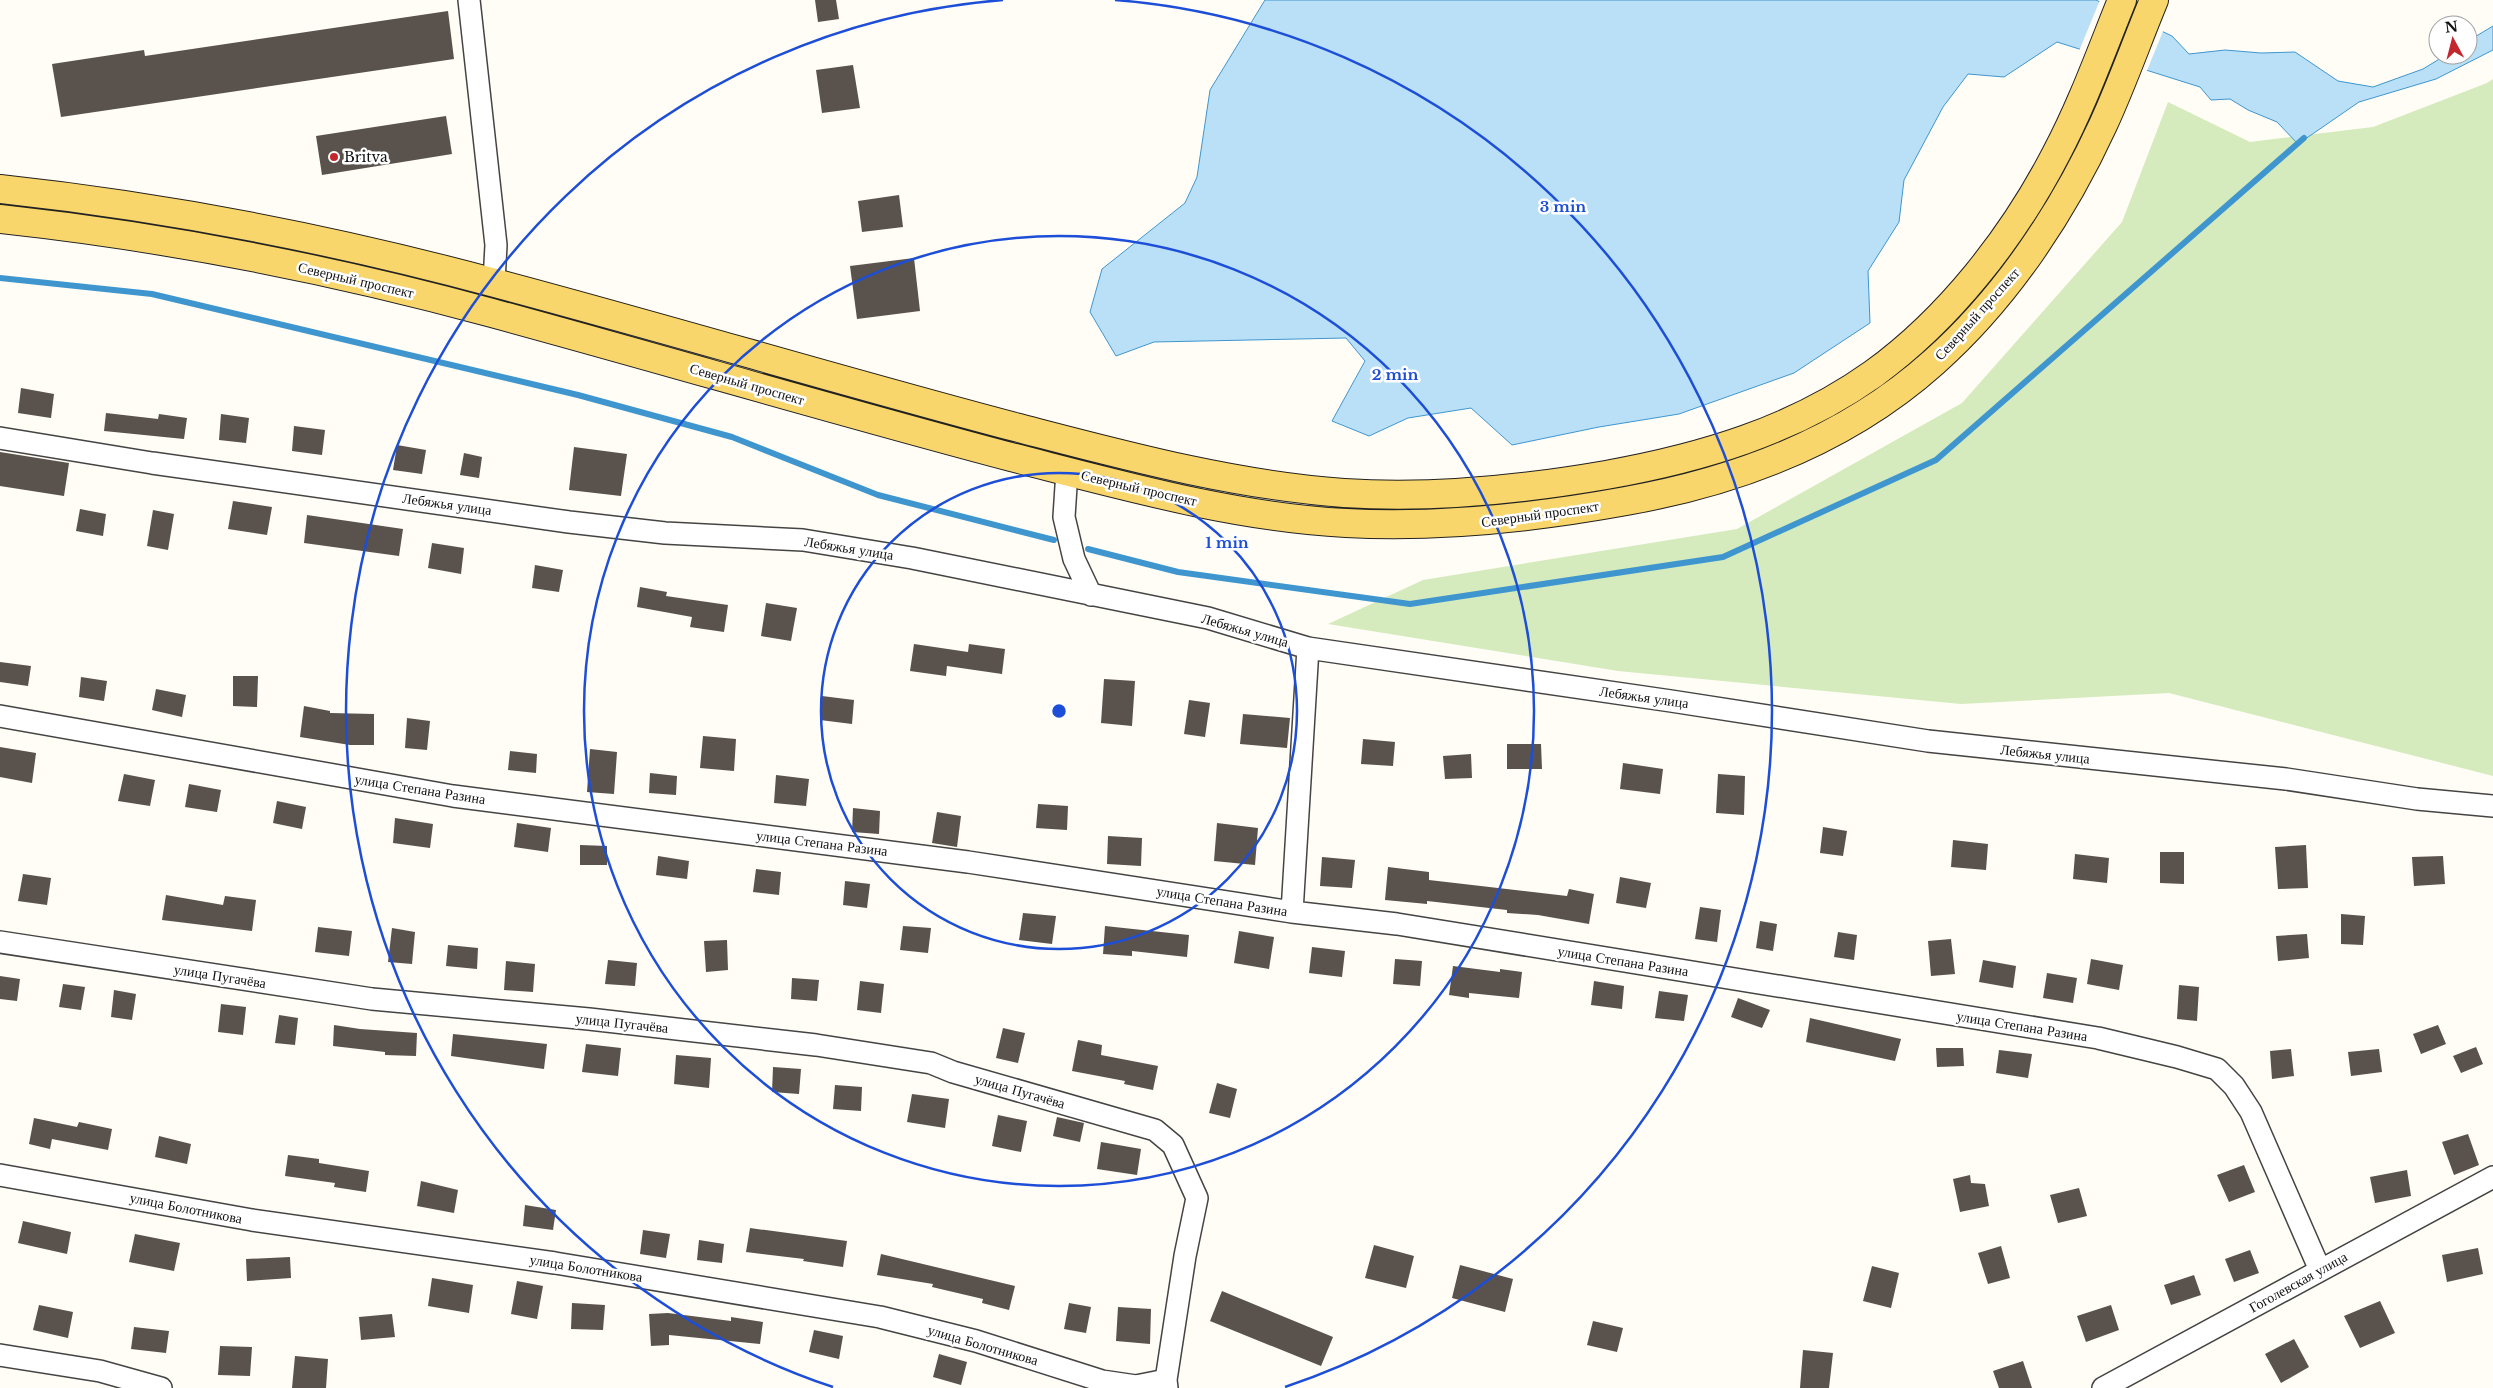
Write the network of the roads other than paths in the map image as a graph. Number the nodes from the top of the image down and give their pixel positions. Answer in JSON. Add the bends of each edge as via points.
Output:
{"nodes":[{"id":1,"x":469,"y":0,"type":"edge"},
{"id":2,"x":2122,"y":0,"type":"edge"},
{"id":3,"x":2153,"y":2,"type":"edge"},
{"id":4,"x":5,"y":190,"type":"edge"},
{"id":5,"x":3,"y":219,"type":"edge"},
{"id":6,"x":494,"y":282,"type":"junction"},
{"id":7,"x":0,"y":438,"type":"edge"},
{"id":8,"x":1067,"y":471,"type":"junction"},
{"id":9,"x":1091,"y":595,"type":"junction"},
{"id":10,"x":1308,"y":648,"type":"junction"},
{"id":11,"x":0,"y":716,"type":"edge"},
{"id":12,"x":2493,"y":806,"type":"edge"},
{"id":13,"x":1292,"y":912,"type":"junction"},
{"id":14,"x":0,"y":942,"type":"edge"},
{"id":15,"x":0,"y":1174,"type":"edge"},
{"id":16,"x":2493,"y":1177,"type":"edge"},
{"id":17,"x":2320,"y":1270,"type":"junction"},
{"id":18,"x":0,"y":1355,"type":"edge"},
{"id":19,"x":1167,"y":1384,"type":"edge"},
{"id":20,"x":161,"y":1388,"type":"edge"},
{"id":21,"x":2103,"y":1388,"type":"edge"}],
"edges":[{"from":1,"to":6,"type":"street","via":[[496,245]]},
{"from":2,"to":6,"type":"main road","name":"Северный проспект","via":[[2055,156],[2028,203],[1992,253],[1915,340],[1872,374],[1824,405],[1773,430],[1718,450],[1650,467],[1519,489],[1451,495],[1342,493],[1282,486],[1147,461]]},
{"from":3,"to":8,"type":"main road","name":"Северный проспект","via":[[2081,169],[2053,219],[2016,271],[1935,362],[1890,398],[1839,431],[1785,458],[1727,478],[1657,496],[1522,518],[1462,524],[1340,523],[1278,516],[1140,490]]},
{"from":4,"to":5,"type":"main road"},
{"from":4,"to":6,"type":"main road","name":"Северный проспект","via":[[208,218]]},
{"from":5,"to":8,"type":"main road","name":"Северный проспект","via":[[202,247],[386,285]]},
{"from":7,"to":9,"type":"street","name":"Лебяжья улица","via":[[568,522],[665,533],[803,540],[912,558]]},
{"from":8,"to":9,"type":"street","via":[[1064,517],[1074,559]]},
{"from":9,"to":10,"type":"street","name":"Лебяжья улица","via":[[1208,618]]},
{"from":10,"to":12,"type":"street","name":"Лебяжья улица","via":[[1928,742],[2286,779],[2417,800]]},
{"from":10,"to":13,"type":"street"},
{"from":11,"to":13,"type":"street","name":"улица Степана Разина","via":[[453,796],[968,862]]},
{"from":13,"to":17,"type":"street","name":"улица Степана Разина","via":[[1407,925],[2098,1038],[2217,1069],[2234,1086],[2251,1112]]},
{"from":14,"to":19,"type":"street","name":"улица Пугачёва","via":[[372,999],[589,1018],[816,1044],[931,1063],[1155,1130],[1173,1145],[1198,1198],[1185,1256]]},
{"from":15,"to":19,"type":"street","name":"улица Болотникова","via":[[252,1220],[555,1263],[880,1317],[976,1341],[1102,1381],[1136,1386]]},
{"from":16,"to":17,"type":"street","name":"Гоголевская улица"},
{"from":17,"to":21,"type":"street","name":"Гоголевская улица"},
{"from":18,"to":20,"type":"street","via":[[100,1371]]}]}
